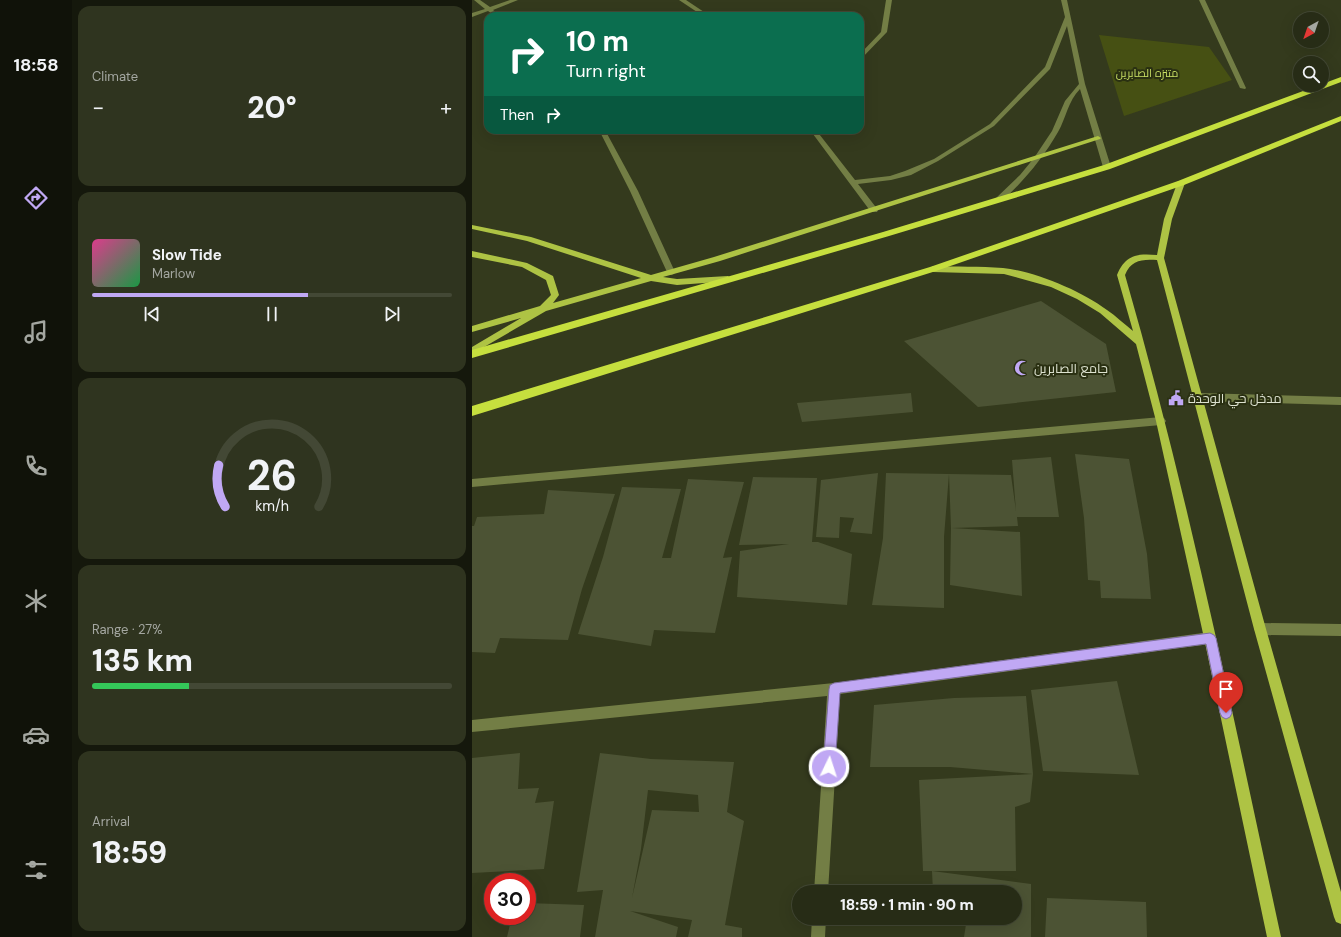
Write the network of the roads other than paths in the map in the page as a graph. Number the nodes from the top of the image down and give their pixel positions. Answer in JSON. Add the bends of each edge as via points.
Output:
{"nodes":[{"id":1,"x":477,"y":0,"type":"edge"},
{"id":2,"x":515,"y":0,"type":"edge"},
{"id":3,"x":682,"y":0,"type":"edge"},
{"id":4,"x":889,"y":0,"type":"edge"},
{"id":5,"x":1064,"y":0,"type":"edge"},
{"id":6,"x":1202,"y":0,"type":"edge"},
{"id":7,"x":489,"y":9,"type":"junction"},
{"id":8,"x":493,"y":12,"type":"edge"},
{"id":9,"x":701,"y":12,"type":"edge"},
{"id":10,"x":472,"y":15,"type":"edge"},
{"id":11,"x":1068,"y":16,"type":"junction"},
{"id":12,"x":864,"y":54,"type":"edge"},
{"id":13,"x":1341,"y":79,"type":"edge"},
{"id":14,"x":1082,"y":84,"type":"junction"},
{"id":15,"x":1243,"y":88,"type":"dead end"},
{"id":16,"x":1341,"y":118,"type":"edge"},
{"id":17,"x":604,"y":134,"type":"edge"},
{"id":18,"x":816,"y":134,"type":"edge"},
{"id":19,"x":1098,"y":138,"type":"junction"},
{"id":20,"x":1039,"y":157,"type":"junction"},
{"id":21,"x":1107,"y":167,"type":"junction"},
{"id":22,"x":853,"y":182,"type":"junction"},
{"id":23,"x":1181,"y":183,"type":"junction"},
{"id":24,"x":999,"y":199,"type":"junction"},
{"id":25,"x":874,"y":210,"type":"junction"},
{"id":26,"x":472,"y":226,"type":"edge"},
{"id":27,"x":472,"y":254,"type":"edge"},
{"id":28,"x":1160,"y":258,"type":"junction"},
{"id":29,"x":933,"y":269,"type":"junction"},
{"id":30,"x":671,"y":272,"type":"junction"},
{"id":31,"x":651,"y":278,"type":"junction"},
{"id":32,"x":732,"y":278,"type":"junction"},
{"id":33,"x":543,"y":309,"type":"junction"},
{"id":34,"x":472,"y":329,"type":"edge"},
{"id":35,"x":1140,"y":342,"type":"junction"},
{"id":36,"x":472,"y":353,"type":"edge"},
{"id":37,"x":1198,"y":397,"type":"junction"},
{"id":38,"x":1341,"y":401,"type":"edge"},
{"id":39,"x":472,"y":411,"type":"edge"},
{"id":40,"x":1161,"y":421,"type":"junction"},
{"id":41,"x":472,"y":483,"type":"edge"},
{"id":42,"x":1260,"y":629,"type":"junction"},
{"id":43,"x":1341,"y":630,"type":"edge"},
{"id":44,"x":1210,"y":638,"type":"junction"},
{"id":45,"x":834,"y":689,"type":"junction"},
{"id":46,"x":472,"y":726,"type":"edge"},
{"id":47,"x":821,"y":885,"type":"edge"},
{"id":48,"x":1341,"y":917,"type":"edge"},
{"id":49,"x":819,"y":925,"type":"edge"},
{"id":50,"x":818,"y":937,"type":"edge"},
{"id":51,"x":1274,"y":937,"type":"edge"}],
"edges":[{"from":1,"to":7,"type":"street"},
{"from":2,"to":7,"type":"street"},
{"from":3,"to":9,"type":"street"},
{"from":4,"to":12,"type":"street","via":[[884,32]]},
{"from":5,"to":11,"type":"street"},
{"from":6,"to":15,"type":"street"},
{"from":7,"to":8,"type":"street"},
{"from":7,"to":10,"type":"street"},
{"from":11,"to":14,"type":"street"},
{"from":11,"to":22,"type":"street","via":[[1048,68],[992,125],[936,160],[908,173],[878,180]]},
{"from":13,"to":21,"type":"highway"},
{"from":14,"to":19,"type":"street"},
{"from":14,"to":20,"type":"street","via":[[1069,97],[1056,129]]},
{"from":16,"to":23,"type":"highway"},
{"from":17,"to":30,"type":"street","via":[[634,191]]},
{"from":18,"to":22,"type":"street"},
{"from":19,"to":20,"type":"main road"},
{"from":19,"to":21,"type":"street"},
{"from":20,"to":24,"type":"street","via":[[1018,183]]},
{"from":20,"to":25,"type":"main road"},
{"from":21,"to":24,"type":"highway"},
{"from":22,"to":25,"type":"street"},
{"from":23,"to":28,"type":"main road","via":[[1168,219]]},
{"from":23,"to":29,"type":"highway"},
{"from":24,"to":32,"type":"highway"},
{"from":25,"to":30,"type":"main road"},
{"from":26,"to":31,"type":"main road","via":[[528,239]]},
{"from":27,"to":33,"type":"main road","via":[[524,265],[550,278],[555,295]]},
{"from":28,"to":35,"type":"main road","via":[[1132,259],[1124,266],[1121,275]]},
{"from":28,"to":37,"type":"main road"},
{"from":29,"to":35,"type":"main road","via":[[1004,271],[1054,285],[1103,311]]},
{"from":29,"to":39,"type":"highway"},
{"from":30,"to":31,"type":"main road"},
{"from":31,"to":32,"type":"main road","via":[[702,282]]},
{"from":31,"to":33,"type":"main road"},
{"from":32,"to":36,"type":"highway"},
{"from":33,"to":34,"type":"main road"},
{"from":33,"to":36,"type":"main road"},
{"from":35,"to":40,"type":"main road"},
{"from":37,"to":38,"type":"street"},
{"from":37,"to":42,"type":"main road"},
{"from":40,"to":41,"type":"street"},
{"from":40,"to":44,"type":"main road"},
{"from":42,"to":43,"type":"street"},
{"from":42,"to":48,"type":"main road"},
{"from":44,"to":45,"type":"street"},
{"from":44,"to":51,"type":"main road"},
{"from":45,"to":46,"type":"street"},
{"from":45,"to":47,"type":"street"},
{"from":49,"to":50,"type":"street"}]}
